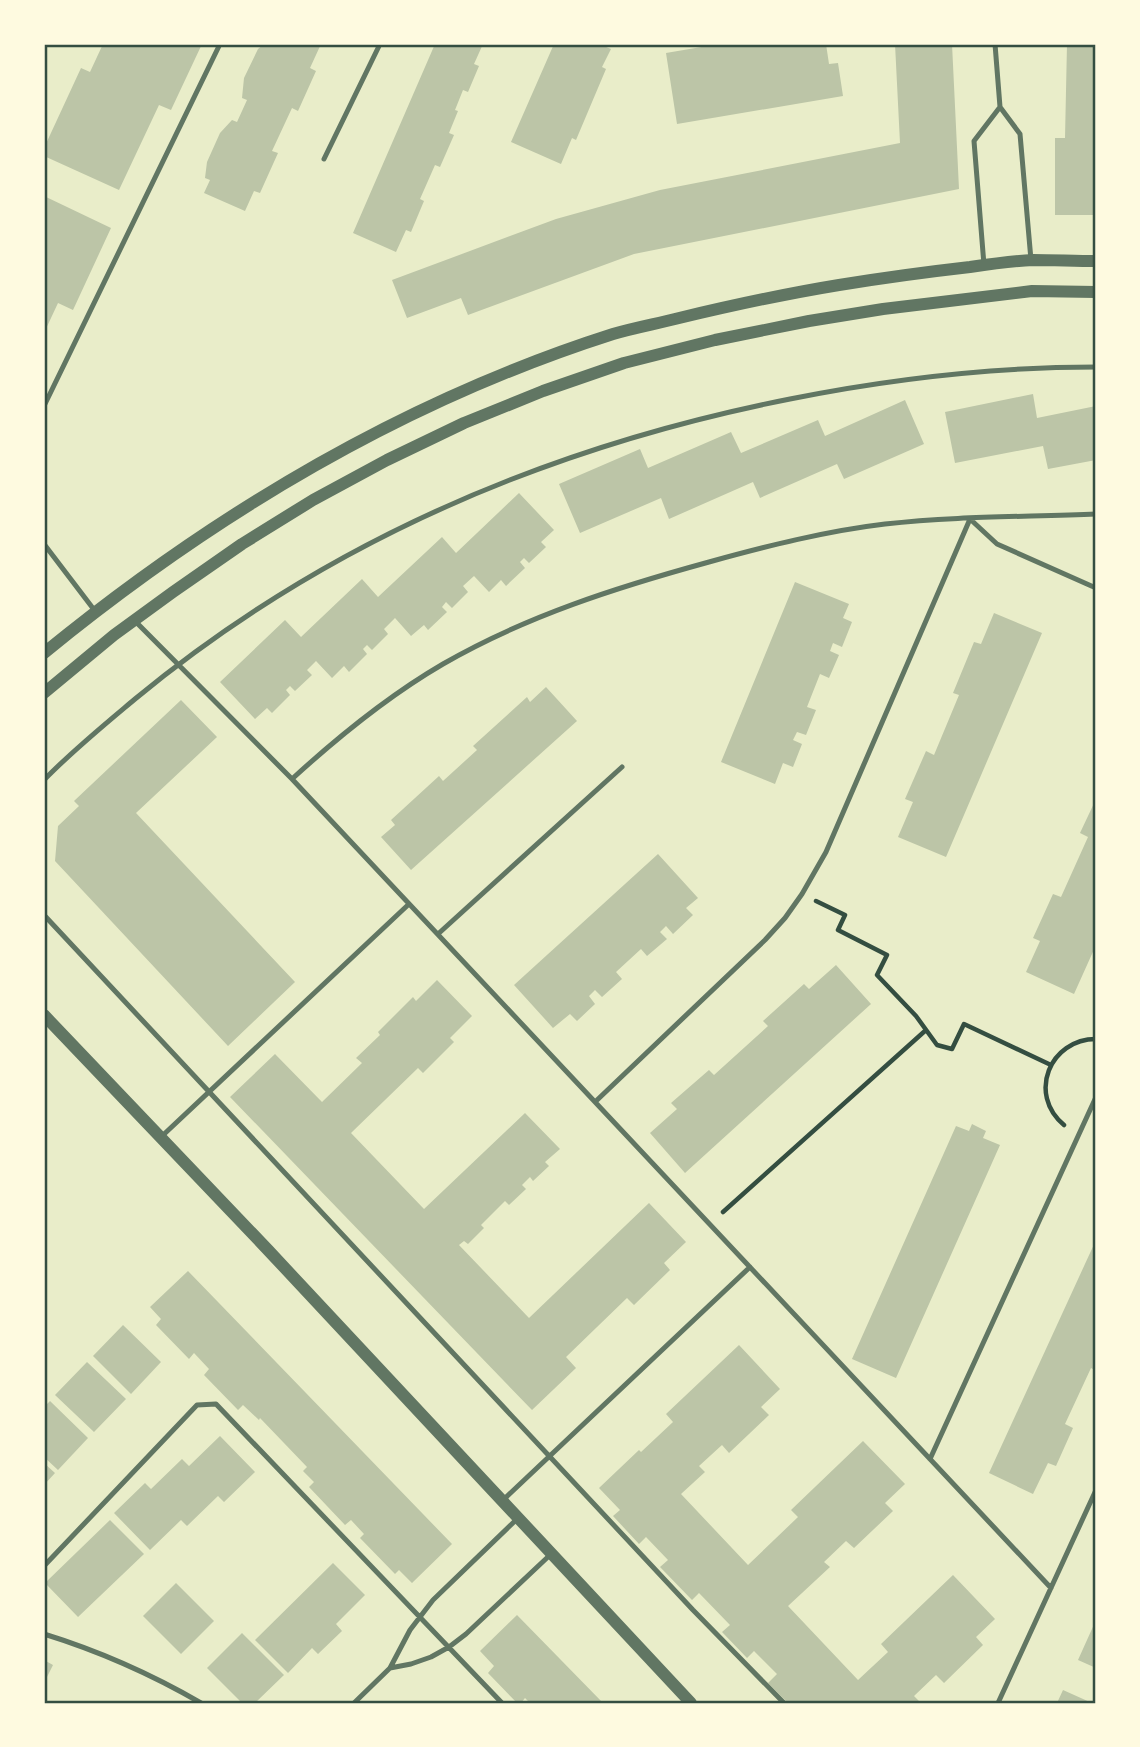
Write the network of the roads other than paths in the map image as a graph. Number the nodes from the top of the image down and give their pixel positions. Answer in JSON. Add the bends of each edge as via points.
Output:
{"nodes":[{"id":1,"x":220,"y":44,"type":"edge"},
{"id":2,"x":380,"y":44,"type":"edge"},
{"id":3,"x":995,"y":44,"type":"edge"},
{"id":4,"x":1000,"y":107,"type":"junction"},
{"id":5,"x":324,"y":159,"type":"dead end"},
{"id":6,"x":1031,"y":260,"type":"junction"},
{"id":7,"x":1096,"y":261,"type":"edge"},
{"id":8,"x":984,"y":265,"type":"junction"},
{"id":9,"x":1096,"y":292,"type":"edge"},
{"id":10,"x":1096,"y":367,"type":"edge"},
{"id":11,"x":44,"y":405,"type":"edge"},
{"id":12,"x":1096,"y":514,"type":"edge"},
{"id":13,"x":970,"y":519,"type":"junction"},
{"id":14,"x":44,"y":544,"type":"edge"},
{"id":15,"x":1096,"y":588,"type":"edge"},
{"id":16,"x":95,"y":611,"type":"junction"},
{"id":17,"x":134,"y":620,"type":"junction"},
{"id":18,"x":44,"y":653,"type":"edge"},
{"id":19,"x":178,"y":665,"type":"junction"},
{"id":20,"x":44,"y":693,"type":"edge"},
{"id":21,"x":622,"y":767,"type":"dead end"},
{"id":22,"x":292,"y":779,"type":"junction"},
{"id":23,"x":44,"y":780,"type":"edge"},
{"id":24,"x":409,"y":904,"type":"junction"},
{"id":25,"x":44,"y":915,"type":"edge"},
{"id":26,"x":438,"y":934,"type":"junction"},
{"id":27,"x":44,"y":1015,"type":"edge"},
{"id":28,"x":209,"y":1092,"type":"junction"},
{"id":29,"x":1096,"y":1097,"type":"edge"},
{"id":30,"x":595,"y":1102,"type":"junction"},
{"id":31,"x":161,"y":1137,"type":"junction"},
{"id":32,"x":750,"y":1267,"type":"junction"},
{"id":33,"x":550,"y":1456,"type":"junction"},
{"id":34,"x":930,"y":1459,"type":"junction"},
{"id":35,"x":1096,"y":1490,"type":"edge"},
{"id":36,"x":502,"y":1501,"type":"junction"},
{"id":37,"x":518,"y":1518,"type":"junction"},
{"id":38,"x":551,"y":1554,"type":"junction"},
{"id":39,"x":44,"y":1566,"type":"edge"},
{"id":40,"x":1051,"y":1588,"type":"junction"},
{"id":41,"x":420,"y":1616,"type":"junction"},
{"id":42,"x":44,"y":1634,"type":"edge"},
{"id":43,"x":449,"y":1647,"type":"junction"},
{"id":44,"x":390,"y":1668,"type":"junction"},
{"id":45,"x":201,"y":1703,"type":"edge"},
{"id":46,"x":354,"y":1703,"type":"edge"},
{"id":47,"x":502,"y":1703,"type":"edge"},
{"id":48,"x":691,"y":1703,"type":"edge"},
{"id":49,"x":784,"y":1703,"type":"edge"},
{"id":50,"x":998,"y":1703,"type":"edge"}],
"edges":[{"from":1,"to":11,"type":"lane"},
{"from":2,"to":5,"type":"lane"},
{"from":3,"to":4,"type":"lane"},
{"from":4,"to":6,"type":"lane","via":[[1020,134]]},
{"from":4,"to":8,"type":"lane","via":[[974,141]]},
{"from":6,"to":7,"type":"street"},
{"from":6,"to":8,"type":"street"},
{"from":8,"to":16,"type":"street","via":[[828,287],[709,311],[615,334],[533,363],[373,433],[298,474]]},
{"from":9,"to":17,"type":"street","via":[[1032,291],[883,309],[624,363],[543,391],[387,460],[242,544]]},
{"from":10,"to":19,"type":"lane","via":[[981,372],[831,391],[750,407],[590,451],[458,500],[393,530],[270,600]]},
{"from":12,"to":13,"type":"lane"},
{"from":13,"to":15,"type":"lane","via":[[997,544]]},
{"from":13,"to":22,"type":"lane","via":[[883,524],[813,536],[672,572],[545,615],[444,664],[397,694]]},
{"from":13,"to":30,"type":"lane","via":[[827,852],[803,894],[765,940]]},
{"from":14,"to":16,"type":"lane"},
{"from":16,"to":18,"type":"street"},
{"from":17,"to":19,"type":"lane"},
{"from":17,"to":20,"type":"street"},
{"from":19,"to":22,"type":"lane"},
{"from":19,"to":23,"type":"lane"},
{"from":21,"to":26,"type":"lane"},
{"from":22,"to":24,"type":"lane"},
{"from":24,"to":26,"type":"lane"},
{"from":24,"to":28,"type":"lane"},
{"from":25,"to":28,"type":"lane"},
{"from":26,"to":30,"type":"lane"},
{"from":27,"to":31,"type":"street"},
{"from":28,"to":31,"type":"lane"},
{"from":28,"to":33,"type":"lane"},
{"from":29,"to":34,"type":"lane"},
{"from":30,"to":32,"type":"lane"},
{"from":31,"to":36,"type":"street"},
{"from":32,"to":33,"type":"lane"},
{"from":32,"to":34,"type":"lane"},
{"from":33,"to":36,"type":"lane"},
{"from":33,"to":49,"type":"lane"},
{"from":34,"to":40,"type":"lane"},
{"from":35,"to":40,"type":"lane"},
{"from":36,"to":37,"type":"street"},
{"from":37,"to":38,"type":"street"},
{"from":37,"to":41,"type":"lane"},
{"from":38,"to":43,"type":"lane"},
{"from":38,"to":48,"type":"street"},
{"from":39,"to":41,"type":"lane","via":[[197,1405],[215,1404]]},
{"from":40,"to":50,"type":"lane"},
{"from":41,"to":43,"type":"lane"},
{"from":41,"to":44,"type":"lane"},
{"from":42,"to":45,"type":"lane","via":[[132,1667]]},
{"from":43,"to":44,"type":"lane"},
{"from":43,"to":47,"type":"lane"},
{"from":44,"to":46,"type":"lane"}]}
